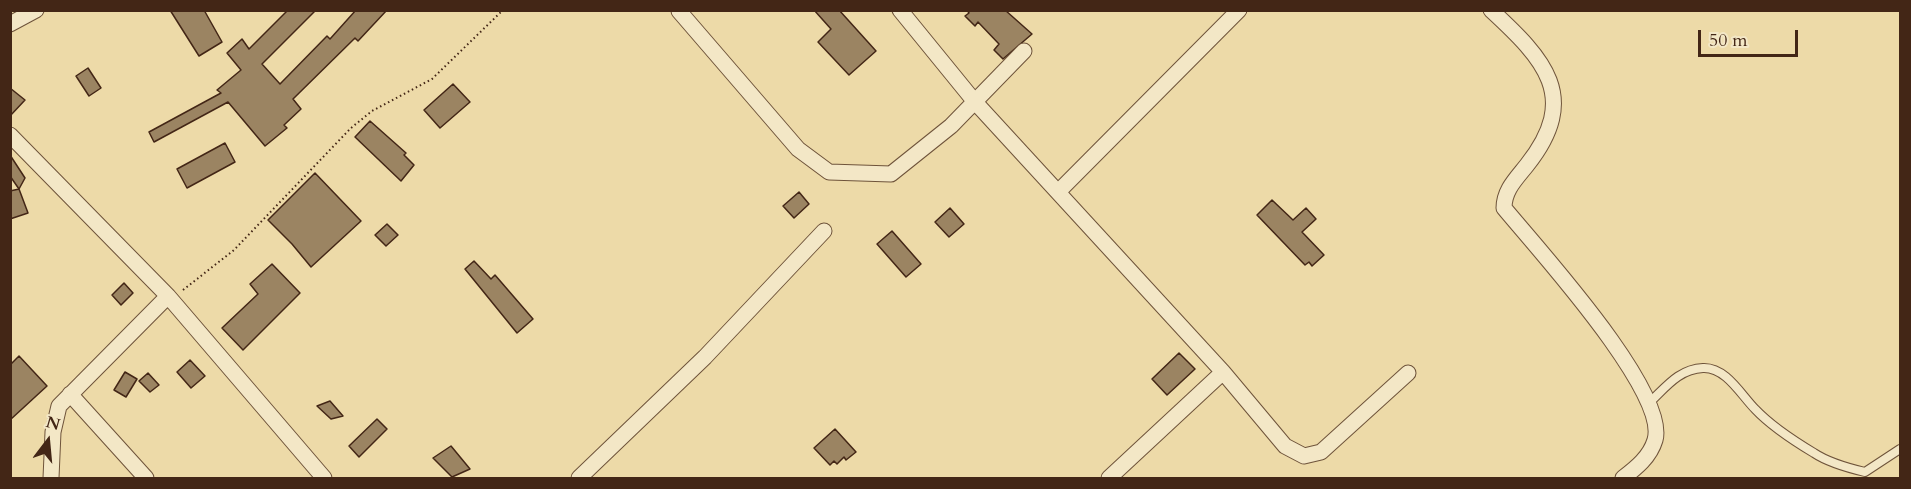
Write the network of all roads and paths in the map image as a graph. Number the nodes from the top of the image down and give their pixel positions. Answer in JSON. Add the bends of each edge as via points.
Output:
{"nodes":[{"id":1,"x":36,"y":10,"type":"edge"},
{"id":2,"x":503,"y":10,"type":"edge"},
{"id":3,"x":679,"y":10,"type":"edge"},
{"id":4,"x":900,"y":10,"type":"edge"},
{"id":5,"x":1239,"y":10,"type":"edge"},
{"id":6,"x":1491,"y":10,"type":"edge"},
{"id":7,"x":10,"y":24,"type":"edge"},
{"id":8,"x":1024,"y":51,"type":"dead end"},
{"id":9,"x":975,"y":102,"type":"junction"},
{"id":10,"x":10,"y":135,"type":"edge"},
{"id":11,"x":1058,"y":192,"type":"junction"},
{"id":12,"x":824,"y":231,"type":"dead end"},
{"id":13,"x":170,"y":298,"type":"junction"},
{"id":14,"x":1222,"y":372,"type":"junction"},
{"id":15,"x":1408,"y":374,"type":"dead end"},
{"id":16,"x":69,"y":394,"type":"junction"},
{"id":17,"x":1650,"y":402,"type":"junction"},
{"id":18,"x":1900,"y":449,"type":"edge"},
{"id":19,"x":51,"y":478,"type":"edge"},
{"id":20,"x":146,"y":478,"type":"edge"},
{"id":21,"x":324,"y":478,"type":"edge"},
{"id":22,"x":579,"y":478,"type":"edge"},
{"id":23,"x":1109,"y":478,"type":"edge"},
{"id":24,"x":1623,"y":478,"type":"edge"}],
"edges":[{"from":1,"to":7,"type":"street"},
{"from":2,"to":13,"type":"path","via":[[432,79],[372,111],[351,128],[234,250]]},
{"from":3,"to":9,"type":"street","via":[[798,149],[829,172],[891,174]]},
{"from":4,"to":9,"type":"street"},
{"from":5,"to":11,"type":"street"},
{"from":6,"to":17,"type":"street","via":[[1540,62],[1556,99],[1538,151],[1510,185],[1504,208],[1590,310]]},
{"from":8,"to":9,"type":"street"},
{"from":9,"to":11,"type":"street"},
{"from":10,"to":13,"type":"street"},
{"from":11,"to":14,"type":"street"},
{"from":12,"to":22,"type":"street","via":[[675,387]]},
{"from":13,"to":16,"type":"street"},
{"from":13,"to":21,"type":"street"},
{"from":14,"to":15,"type":"street","via":[[1285,446],[1304,456],[1321,452]]},
{"from":14,"to":23,"type":"street"},
{"from":16,"to":19,"type":"street","via":[[59,406],[53,432]]},
{"from":16,"to":20,"type":"street"},
{"from":17,"to":18,"type":"lane","via":[[1682,372],[1715,370],[1736,386],[1755,410],[1815,455],[1845,468],[1865,472]]},
{"from":17,"to":24,"type":"street","via":[[1656,439],[1638,467]]}]}
